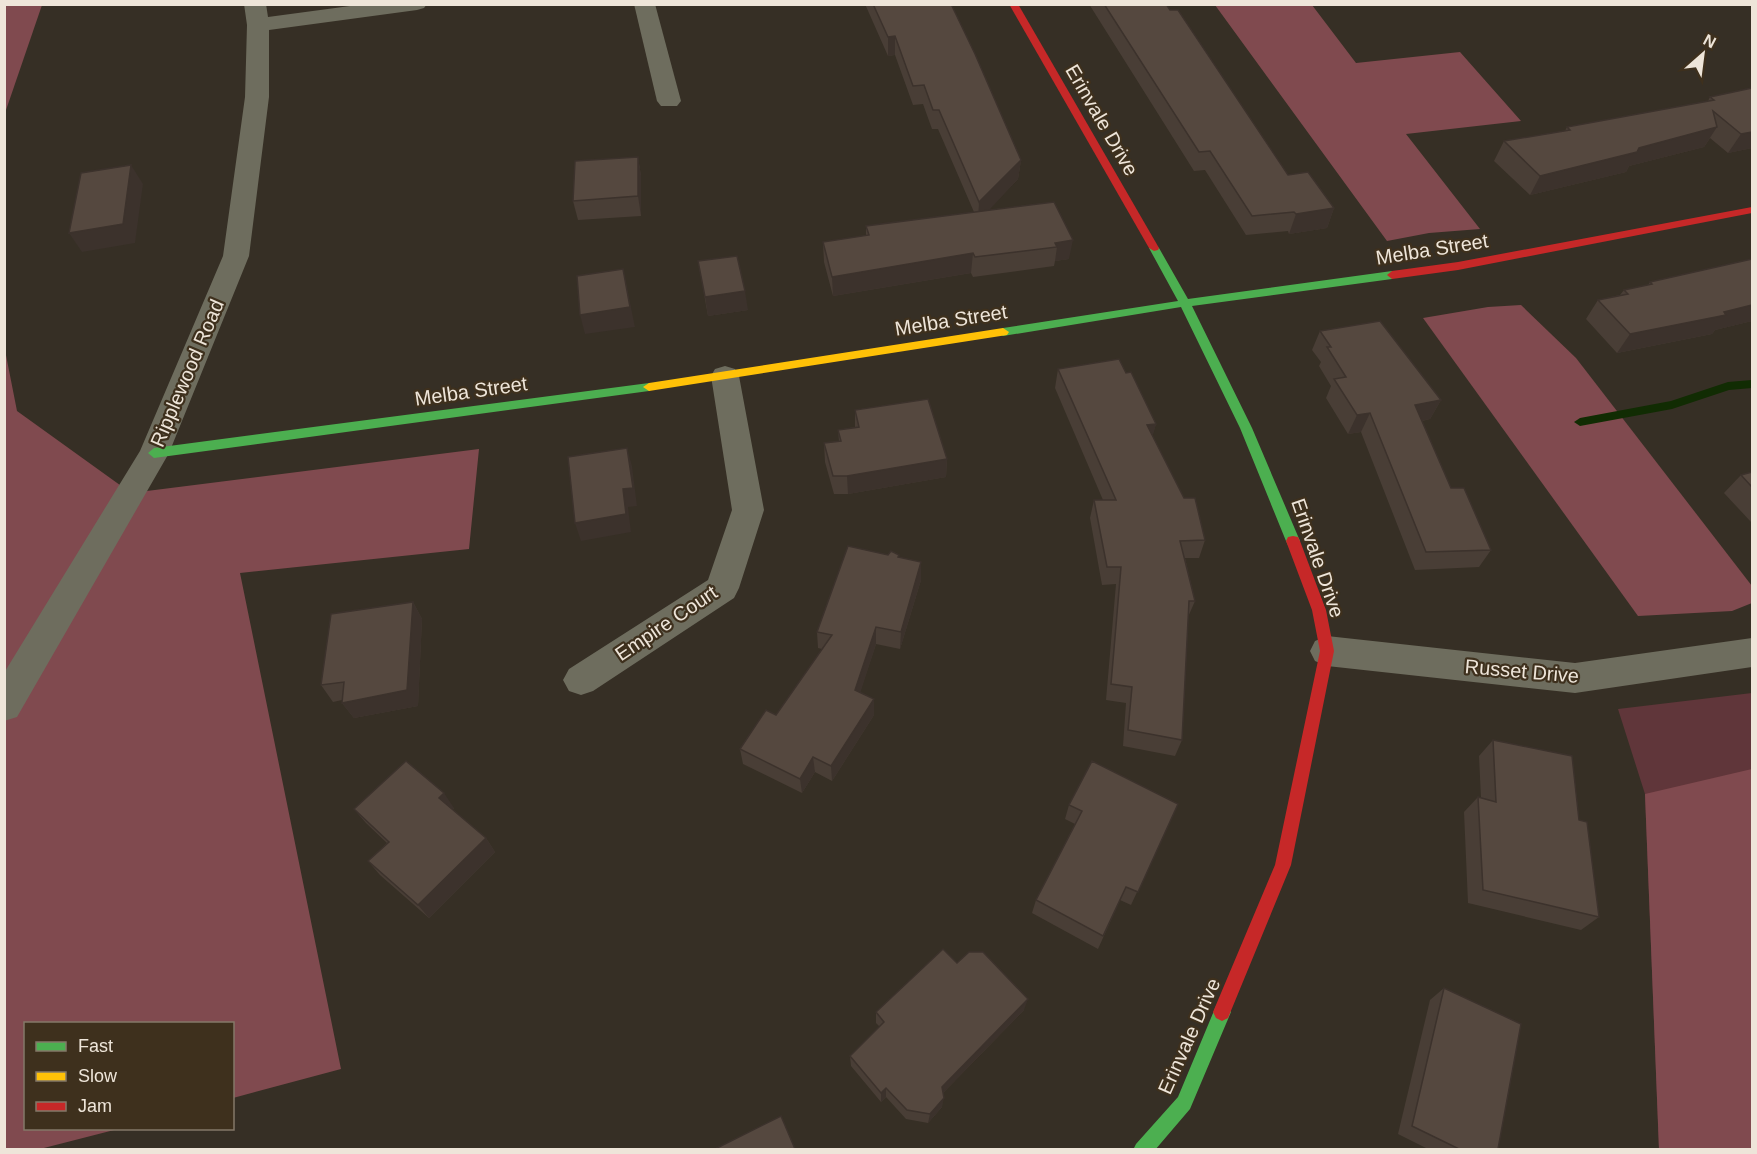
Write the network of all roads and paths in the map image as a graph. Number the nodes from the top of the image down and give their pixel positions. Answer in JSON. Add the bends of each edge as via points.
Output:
{"nodes":[{"id":1,"x":417,"y":4,"type":"edge"},
{"id":2,"x":644,"y":4,"type":"edge"},
{"id":3,"x":1013,"y":4,"type":"edge"},
{"id":4,"x":257,"y":15,"type":"edge"},
{"id":5,"x":669,"y":101,"type":"dead end"},
{"id":6,"x":1752,"y":210,"type":"edge"},
{"id":7,"x":1186,"y":303,"type":"junction"},
{"id":8,"x":725,"y":376,"type":"junction"},
{"id":9,"x":154,"y":453,"type":"junction"},
{"id":10,"x":1327,"y":651,"type":"junction"},
{"id":11,"x":1752,"y":653,"type":"edge"},
{"id":12,"x":581,"y":680,"type":"dead end"},
{"id":13,"x":4,"y":706,"type":"edge"},
{"id":14,"x":1142,"y":1149,"type":"edge"}],
"edges":[{"from":1,"to":4,"type":"street"},
{"from":2,"to":5,"type":"street"},
{"from":3,"to":7,"type":"street","name":"Erinvale Drive"},
{"from":4,"to":9,"type":"street","name":"Ripplewood Road","via":[[256,97],[236,256]]},
{"from":6,"to":7,"type":"street","name":"Melba Street","via":[[1458,266]]},
{"from":7,"to":8,"type":"street","name":"Melba Street"},
{"from":7,"to":10,"type":"street","name":"Erinvale Drive","via":[[1274,492],[1319,610]]},
{"from":8,"to":9,"type":"street","name":"Melba Street"},
{"from":8,"to":12,"type":"street","name":"Empire Court","via":[[748,510],[722,588]]},
{"from":9,"to":13,"type":"street","name":"Ripplewood Road"},
{"from":10,"to":11,"type":"street","name":"Russet Drive","via":[[1575,678]]},
{"from":10,"to":14,"type":"street","name":"Erinvale Drive","via":[[1283,866],[1184,1103]]}]}
